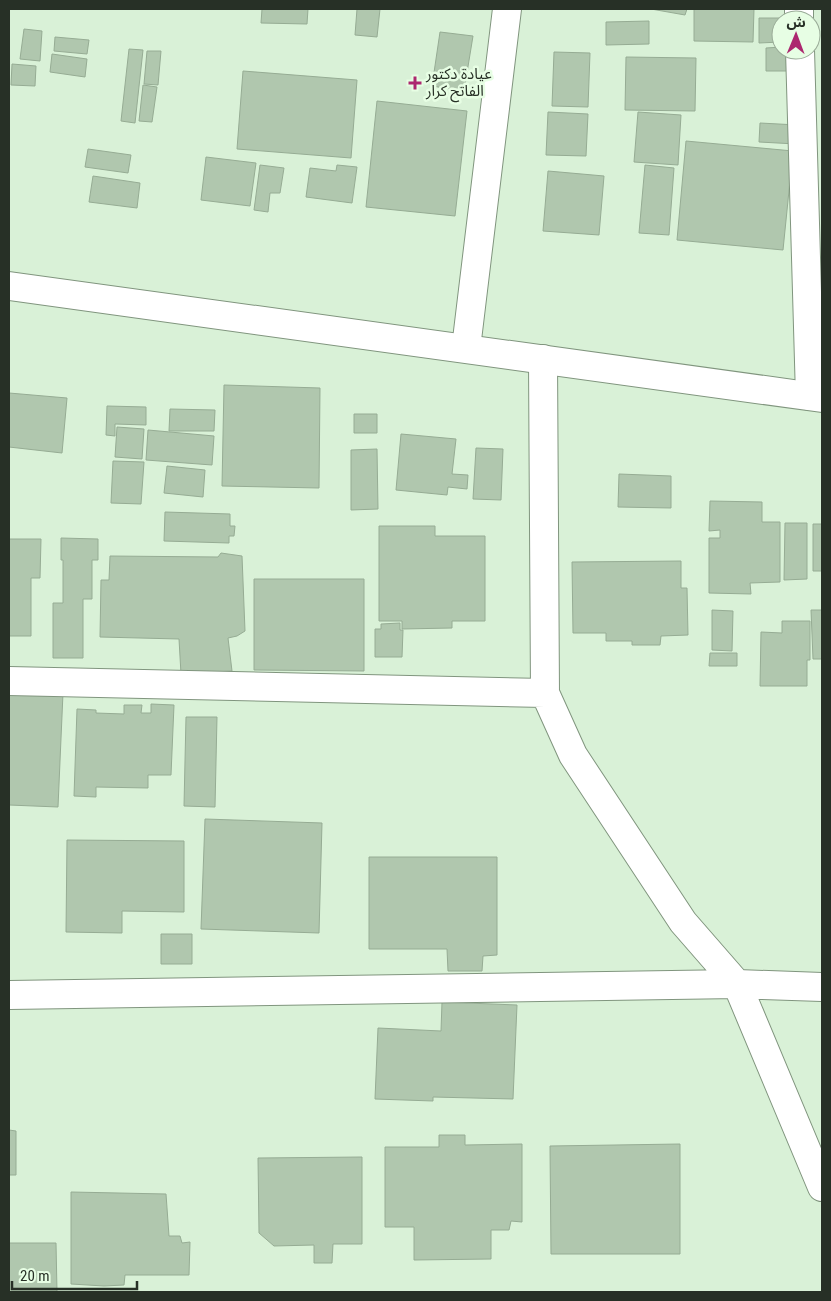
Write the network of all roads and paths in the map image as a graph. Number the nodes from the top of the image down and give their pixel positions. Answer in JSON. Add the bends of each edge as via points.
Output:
{"nodes":[{"id":1,"x":507,"y":9,"type":"edge"},
{"id":2,"x":800,"y":60,"type":"edge"},
{"id":3,"x":9,"y":286,"type":"edge"},
{"id":4,"x":466,"y":348,"type":"junction"},
{"id":5,"x":542,"y":358,"type":"junction"},
{"id":6,"x":816,"y":397,"type":"edge"},
{"id":7,"x":9,"y":681,"type":"edge"},
{"id":8,"x":545,"y":693,"type":"junction"},
{"id":9,"x":737,"y":984,"type":"junction"},
{"id":10,"x":822,"y":987,"type":"edge"},
{"id":11,"x":9,"y":995,"type":"edge"},
{"id":12,"x":822,"y":1188,"type":"edge"}],
"edges":[{"from":1,"to":4,"type":"street"},
{"from":2,"to":6,"type":"street"},
{"from":3,"to":4,"type":"street"},
{"from":4,"to":5,"type":"street"},
{"from":5,"to":6,"type":"street"},
{"from":5,"to":8,"type":"street"},
{"from":7,"to":8,"type":"street"},
{"from":8,"to":9,"type":"street","via":[[578,764],[683,922]]},
{"from":9,"to":10,"type":"street"},
{"from":9,"to":11,"type":"street"},
{"from":9,"to":12,"type":"street"}]}
